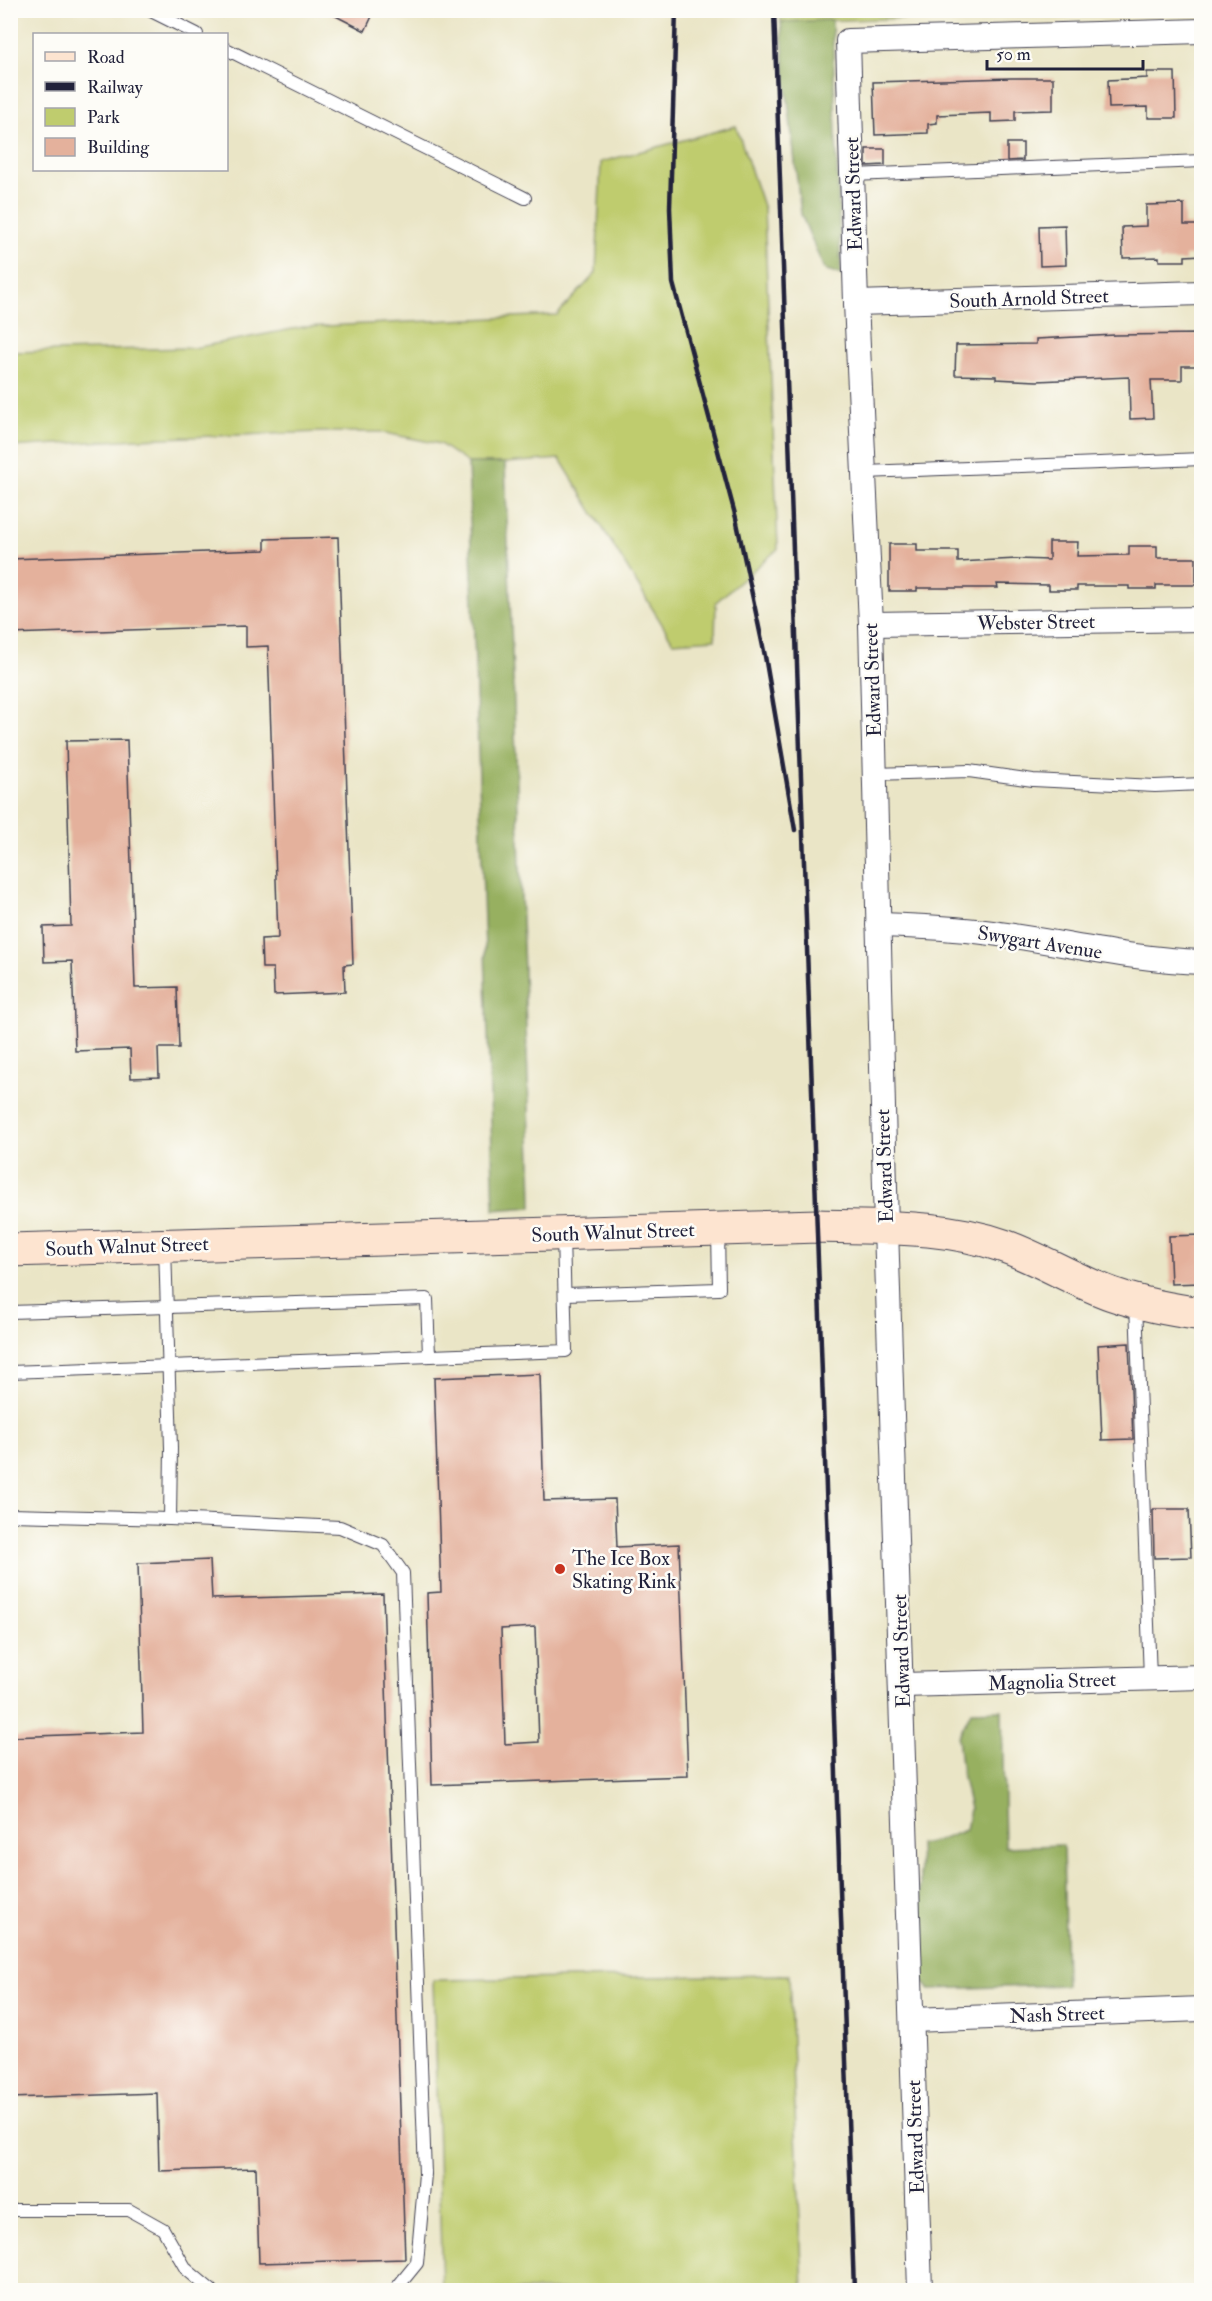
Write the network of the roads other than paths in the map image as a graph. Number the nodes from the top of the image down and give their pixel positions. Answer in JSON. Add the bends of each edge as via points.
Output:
{"nodes":[{"id":1,"x":149,"y":10,"type":"edge"},
{"id":2,"x":1202,"y":31,"type":"edge"},
{"id":3,"x":195,"y":33,"type":"edge"},
{"id":4,"x":228,"y":50,"type":"edge"},
{"id":5,"x":1202,"y":161,"type":"edge"},
{"id":6,"x":852,"y":175,"type":"junction"},
{"id":7,"x":525,"y":198,"type":"dead end"},
{"id":8,"x":1202,"y":293,"type":"edge"},
{"id":9,"x":856,"y":303,"type":"junction"},
{"id":10,"x":1202,"y":459,"type":"edge"},
{"id":11,"x":865,"y":471,"type":"junction"},
{"id":12,"x":1202,"y":619,"type":"edge"},
{"id":13,"x":871,"y":624,"type":"junction"},
{"id":14,"x":875,"y":774,"type":"junction"},
{"id":15,"x":1202,"y":784,"type":"edge"},
{"id":16,"x":878,"y":925,"type":"junction"},
{"id":17,"x":1202,"y":962,"type":"edge"},
{"id":18,"x":886,"y":1228,"type":"junction"},
{"id":19,"x":718,"y":1229,"type":"junction"},
{"id":20,"x":562,"y":1233,"type":"junction"},
{"id":21,"x":165,"y":1245,"type":"junction"},
{"id":22,"x":10,"y":1250,"type":"edge"},
{"id":23,"x":566,"y":1294,"type":"junction"},
{"id":24,"x":1136,"y":1300,"type":"junction"},
{"id":25,"x":167,"y":1308,"type":"junction"},
{"id":26,"x":10,"y":1312,"type":"edge"},
{"id":27,"x":1202,"y":1314,"type":"edge"},
{"id":28,"x":429,"y":1356,"type":"junction"},
{"id":29,"x":168,"y":1367,"type":"junction"},
{"id":30,"x":10,"y":1372,"type":"edge"},
{"id":31,"x":10,"y":1515,"type":"edge"},
{"id":32,"x":170,"y":1519,"type":"junction"},
{"id":33,"x":1202,"y":1677,"type":"edge"},
{"id":34,"x":1150,"y":1678,"type":"junction"},
{"id":35,"x":902,"y":1685,"type":"junction"},
{"id":36,"x":1202,"y":2008,"type":"edge"},
{"id":37,"x":912,"y":2019,"type":"junction"},
{"id":38,"x":10,"y":2210,"type":"edge"},
{"id":39,"x":211,"y":2290,"type":"edge"},
{"id":40,"x":396,"y":2290,"type":"edge"},
{"id":41,"x":920,"y":2290,"type":"edge"}],
"edges":[{"from":1,"to":3,"type":"lane"},
{"from":2,"to":6,"type":"street","name":"Edward Street","via":[[848,41]]},
{"from":4,"to":7,"type":"lane"},
{"from":5,"to":6,"type":"lane"},
{"from":6,"to":9,"type":"street","name":"Edward Street"},
{"from":8,"to":9,"type":"street","name":"South Arnold Street"},
{"from":9,"to":11,"type":"street","name":"Edward Street"},
{"from":10,"to":11,"type":"lane"},
{"from":11,"to":13,"type":"street","name":"Edward Street"},
{"from":12,"to":13,"type":"street","name":"Webster Street"},
{"from":13,"to":14,"type":"street","name":"Edward Street"},
{"from":14,"to":15,"type":"lane","via":[[969,771],[1033,780],[1155,786]]},
{"from":14,"to":16,"type":"street","name":"Edward Street"},
{"from":16,"to":17,"type":"street","name":"Swygart Avenue","via":[[993,933],[1086,949]]},
{"from":16,"to":18,"type":"street","name":"Edward Street"},
{"from":18,"to":19,"type":"street","name":"South Walnut Street"},
{"from":18,"to":24,"type":"street","name":"South Walnut Street","via":[[927,1229],[976,1238],[1047,1263],[1112,1294]]},
{"from":18,"to":35,"type":"street","name":"Edward Street"},
{"from":19,"to":20,"type":"street","name":"South Walnut Street"},
{"from":19,"to":23,"type":"lane","via":[[719,1289]]},
{"from":20,"to":21,"type":"street","name":"South Walnut Street"},
{"from":20,"to":23,"type":"lane"},
{"from":21,"to":22,"type":"street","name":"South Walnut Street"},
{"from":21,"to":25,"type":"lane"},
{"from":23,"to":28,"type":"lane","via":[[566,1351]]},
{"from":24,"to":27,"type":"street","name":"South Walnut Street"},
{"from":24,"to":34,"type":"lane"},
{"from":25,"to":26,"type":"lane"},
{"from":25,"to":28,"type":"lane","via":[[427,1299]]},
{"from":25,"to":29,"type":"lane"},
{"from":28,"to":29,"type":"lane"},
{"from":29,"to":30,"type":"lane"},
{"from":29,"to":32,"type":"lane"},
{"from":31,"to":32,"type":"lane"},
{"from":32,"to":40,"type":"lane","via":[[340,1527],[383,1545],[403,1573],[425,2174],[417,2263]]},
{"from":33,"to":34,"type":"street","name":"Magnolia Street"},
{"from":34,"to":35,"type":"street","name":"Magnolia Street"},
{"from":35,"to":37,"type":"street","name":"Edward Street"},
{"from":36,"to":37,"type":"street","name":"Nash Street"},
{"from":37,"to":41,"type":"street","name":"Edward Street"},
{"from":38,"to":39,"type":"lane","via":[[129,2210],[163,2229],[186,2270]]}]}
